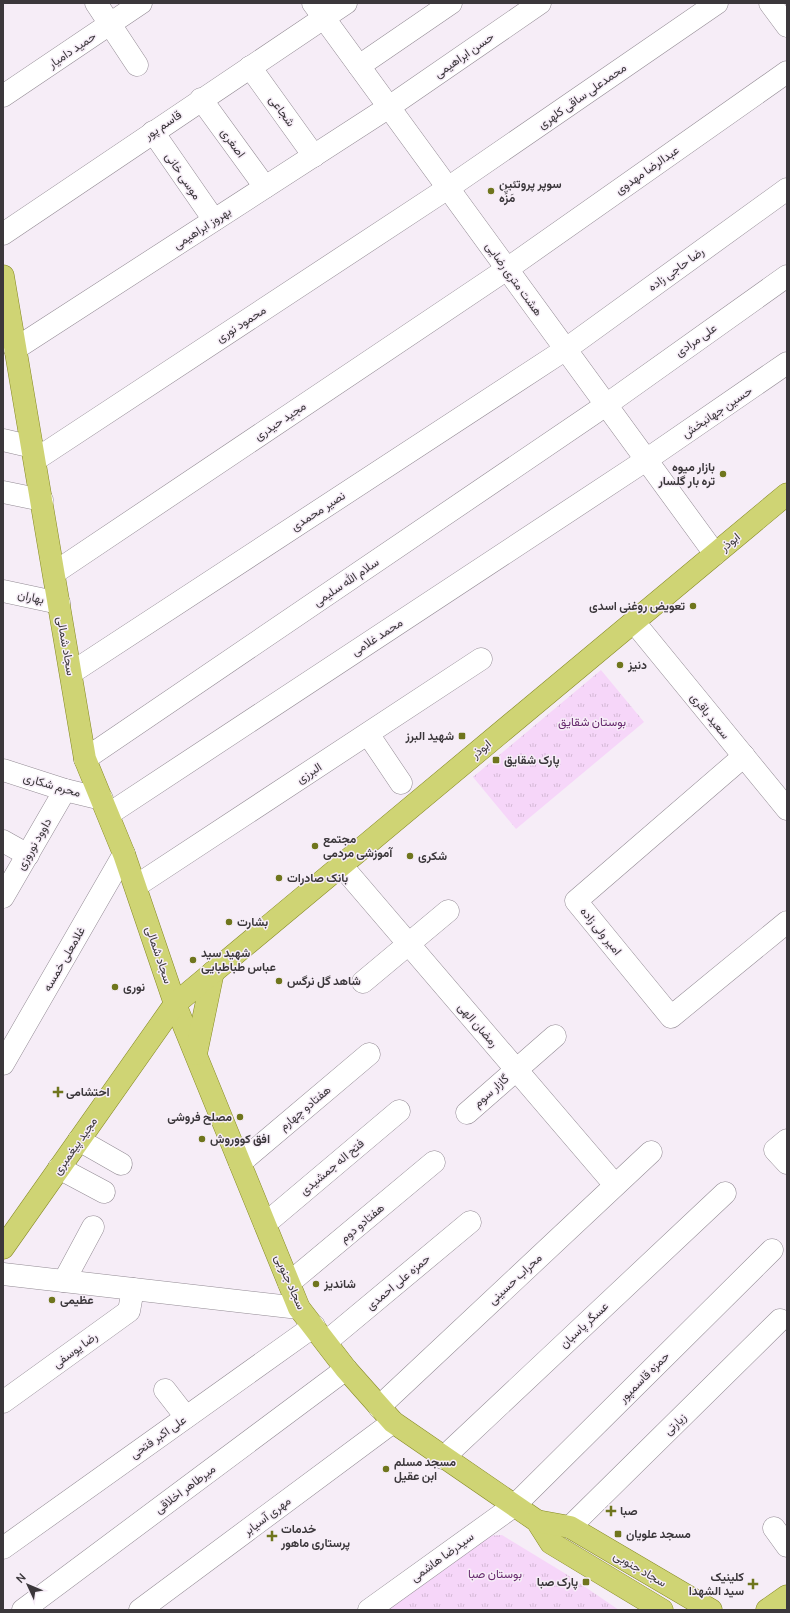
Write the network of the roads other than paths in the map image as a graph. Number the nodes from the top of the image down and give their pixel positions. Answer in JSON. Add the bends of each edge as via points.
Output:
{"nodes":[{"id":1,"x":96,"y":3,"type":"edge"},
{"id":2,"x":141,"y":3,"type":"edge"},
{"id":3,"x":346,"y":3,"type":"edge"},
{"id":4,"x":451,"y":3,"type":"edge"},
{"id":5,"x":540,"y":3,"type":"edge"},
{"id":6,"x":717,"y":3,"type":"edge"},
{"id":7,"x":770,"y":3,"type":"edge"},
{"id":8,"x":318,"y":10,"type":"edge"},
{"id":9,"x":109,"y":24,"type":"junction"},
{"id":10,"x":787,"y":26,"type":"edge"},
{"id":11,"x":137,"y":65,"type":"dead end"},
{"id":12,"x":359,"y":66,"type":"junction"},
{"id":13,"x":250,"y":67,"type":"junction"},
{"id":14,"x":787,"y":72,"type":"edge"},
{"id":15,"x":3,"y":96,"type":"edge"},
{"id":16,"x":201,"y":99,"type":"junction"},
{"id":17,"x":389,"y":107,"type":"junction"},
{"id":18,"x":153,"y":132,"type":"junction"},
{"id":19,"x":314,"y":156,"type":"junction"},
{"id":20,"x":265,"y":187,"type":"junction"},
{"id":21,"x":448,"y":188,"type":"junction"},
{"id":22,"x":787,"y":190,"type":"edge"},
{"id":23,"x":214,"y":220,"type":"junction"},
{"id":24,"x":3,"y":234,"type":"edge"},
{"id":25,"x":506,"y":269,"type":"junction"},
{"id":26,"x":3,"y":276,"type":"edge"},
{"id":27,"x":787,"y":276,"type":"edge"},
{"id":28,"x":16,"y":349,"type":"junction"},
{"id":29,"x":566,"y":349,"type":"junction"},
{"id":30,"x":787,"y":363,"type":"edge"},
{"id":31,"x":606,"y":404,"type":"junction"},
{"id":32,"x":3,"y":440,"type":"edge"},
{"id":33,"x":34,"y":453,"type":"junction"},
{"id":34,"x":646,"y":460,"type":"junction"},
{"id":35,"x":3,"y":492,"type":"edge"},
{"id":36,"x":787,"y":494,"type":"edge"},
{"id":37,"x":42,"y":500,"type":"junction"},
{"id":38,"x":715,"y":554,"type":"junction"},
{"id":39,"x":54,"y":573,"type":"junction"},
{"id":40,"x":3,"y":591,"type":"edge"},
{"id":41,"x":59,"y":603,"type":"junction"},
{"id":42,"x":634,"y":622,"type":"junction"},
{"id":43,"x":481,"y":659,"type":"dead end"},
{"id":44,"x":71,"y":673,"type":"junction"},
{"id":45,"x":368,"y":734,"type":"junction"},
{"id":46,"x":744,"y":756,"type":"junction"},
{"id":47,"x":85,"y":759,"type":"junction"},
{"id":48,"x":3,"y":770,"type":"edge"},
{"id":49,"x":401,"y":783,"type":"dead end"},
{"id":50,"x":65,"y":790,"type":"junction"},
{"id":51,"x":106,"y":806,"type":"junction"},
{"id":52,"x":787,"y":809,"type":"edge"},
{"id":53,"x":3,"y":842,"type":"edge"},
{"id":54,"x":124,"y":854,"type":"junction"},
{"id":55,"x":28,"y":855,"type":"junction"},
{"id":56,"x":341,"y":866,"type":"junction"},
{"id":57,"x":136,"y":886,"type":"junction"},
{"id":58,"x":3,"y":897,"type":"edge"},
{"id":59,"x":448,"y":911,"type":"dead end"},
{"id":60,"x":787,"y":922,"type":"edge"},
{"id":61,"x":409,"y":944,"type":"junction"},
{"id":62,"x":213,"y":972,"type":"junction"},
{"id":63,"x":363,"y":982,"type":"dead end"},
{"id":64,"x":175,"y":1004,"type":"junction"},
{"id":65,"x":555,"y":1036,"type":"dead end"},
{"id":66,"x":196,"y":1054,"type":"junction"},
{"id":67,"x":369,"y":1054,"type":"dead end"},
{"id":68,"x":3,"y":1064,"type":"edge"},
{"id":69,"x":516,"y":1069,"type":"junction"},
{"id":70,"x":399,"y":1110,"type":"dead end"},
{"id":71,"x":467,"y":1113,"type":"dead end"},
{"id":72,"x":79,"y":1140,"type":"junction"},
{"id":73,"x":787,"y":1140,"type":"edge"},
{"id":74,"x":651,"y":1152,"type":"dead end"},
{"id":75,"x":434,"y":1162,"type":"dead end"},
{"id":76,"x":240,"y":1163,"type":"junction"},
{"id":77,"x":787,"y":1163,"type":"edge"},
{"id":78,"x":121,"y":1164,"type":"dead end"},
{"id":79,"x":59,"y":1168,"type":"junction"},
{"id":80,"x":615,"y":1185,"type":"junction"},
{"id":81,"x":104,"y":1192,"type":"dead end"},
{"id":82,"x":725,"y":1193,"type":"dead end"},
{"id":83,"x":470,"y":1222,"type":"dead end"},
{"id":84,"x":265,"y":1224,"type":"junction"},
{"id":85,"x":93,"y":1227,"type":"dead end"},
{"id":86,"x":3,"y":1248,"type":"edge"},
{"id":87,"x":772,"y":1250,"type":"dead end"},
{"id":88,"x":3,"y":1274,"type":"edge"},
{"id":89,"x":64,"y":1281,"type":"junction"},
{"id":90,"x":289,"y":1283,"type":"junction"},
{"id":91,"x":133,"y":1288,"type":"junction"},
{"id":92,"x":299,"y":1308,"type":"junction"},
{"id":93,"x":780,"y":1320,"type":"dead end"},
{"id":94,"x":320,"y":1334,"type":"junction"},
{"id":95,"x":346,"y":1368,"type":"junction"},
{"id":96,"x":165,"y":1390,"type":"dead end"},
{"id":97,"x":3,"y":1402,"type":"edge"},
{"id":98,"x":386,"y":1415,"type":"junction"},
{"id":99,"x":186,"y":1417,"type":"junction"},
{"id":100,"x":443,"y":1458,"type":"junction"},
{"id":101,"x":515,"y":1505,"type":"junction"},
{"id":102,"x":537,"y":1521,"type":"junction"},
{"id":103,"x":570,"y":1527,"type":"junction"},
{"id":104,"x":774,"y":1528,"type":"dead end"},
{"id":105,"x":787,"y":1546,"type":"edge"},
{"id":106,"x":3,"y":1548,"type":"edge"},
{"id":107,"x":787,"y":1596,"type":"edge"},
{"id":108,"x":787,"y":1606,"type":"edge"},
{"id":109,"x":23,"y":1610,"type":"edge"},
{"id":110,"x":140,"y":1610,"type":"edge"},
{"id":111,"x":369,"y":1610,"type":"edge"},
{"id":112,"x":662,"y":1610,"type":"edge"},
{"id":113,"x":711,"y":1610,"type":"edge"},
{"id":114,"x":767,"y":1610,"type":"edge"},
{"id":115,"x":786,"y":1610,"type":"edge"}],
"edges":[{"from":1,"to":9,"type":"street"},
{"from":2,"to":9,"type":"street","name":"حمید دامیار"},
{"from":3,"to":8,"type":"street","name":"قاسم پور"},
{"from":4,"to":12,"type":"street"},
{"from":5,"to":17,"type":"street","name":"حسن ابراهیمی"},
{"from":6,"to":21,"type":"street","name":"محمدعلی ساقی کلهری"},
{"from":7,"to":10,"type":"street"},
{"from":8,"to":12,"type":"street","name":"هشت متری رضایی"},
{"from":8,"to":13,"type":"street","name":"قاسم پور"},
{"from":9,"to":11,"type":"street"},
{"from":9,"to":15,"type":"street","name":"حمید دامیار"},
{"from":12,"to":17,"type":"street","name":"هشت متری رضایی"},
{"from":13,"to":16,"type":"street","name":"قاسم پور"},
{"from":13,"to":19,"type":"street","name":"شجاعی"},
{"from":14,"to":25,"type":"street","name":"عبدالرضا مهدوی"},
{"from":16,"to":18,"type":"street","name":"قاسم پور"},
{"from":16,"to":20,"type":"street","name":"اصغری"},
{"from":17,"to":19,"type":"street","name":"بهروز ابراهیمی"},
{"from":17,"to":21,"type":"street","name":"هشت متری رضایی"},
{"from":18,"to":23,"type":"street","name":"موسی خانی"},
{"from":18,"to":24,"type":"street","name":"قاسم پور"},
{"from":19,"to":20,"type":"street","name":"بهروز ابراهیمی"},
{"from":20,"to":23,"type":"street","name":"بهروز ابراهیمی"},
{"from":21,"to":25,"type":"street","name":"هشت متری رضایی"},
{"from":21,"to":33,"type":"street","name":"محمود نوری"},
{"from":22,"to":29,"type":"street","name":"رضا حاجی زاده"},
{"from":23,"to":28,"type":"street","name":"بهروز ابراهیمی"},
{"from":25,"to":29,"type":"street","name":"هشت متری رضایی"},
{"from":25,"to":39,"type":"street","name":"مجید حیدری"},
{"from":26,"to":28,"type":"main road","name":"سجاد شمالی"},
{"from":27,"to":31,"type":"street","name":"علی مرادی"},
{"from":28,"to":33,"type":"main road","name":"سجاد شمالی"},
{"from":29,"to":31,"type":"street","name":"هشت متری رضایی"},
{"from":29,"to":44,"type":"street","name":"نصیر محمدی"},
{"from":30,"to":34,"type":"street","name":"حسین جهانبخش"},
{"from":31,"to":34,"type":"street","name":"هشت متری رضایی"},
{"from":31,"to":47,"type":"street","name":"سلام الله سلیمی"},
{"from":32,"to":33,"type":"street"},
{"from":33,"to":37,"type":"main road","name":"سجاد شمالی"},
{"from":34,"to":38,"type":"street","name":"هشت متری رضایی"},
{"from":34,"to":51,"type":"street","name":"محمد غلامی"},
{"from":35,"to":37,"type":"street"},
{"from":36,"to":38,"type":"main road","name":"ابوذر"},
{"from":37,"to":39,"type":"main road","name":"سجاد شمالی"},
{"from":38,"to":42,"type":"main road","name":"ابوذر"},
{"from":39,"to":41,"type":"main road","name":"سجاد شمالی"},
{"from":40,"to":41,"type":"street","name":"بهاران"},
{"from":41,"to":44,"type":"main road","name":"سجاد شمالی"},
{"from":42,"to":46,"type":"street","name":"سعید باقری"},
{"from":42,"to":56,"type":"main road","name":"ابوذر"},
{"from":43,"to":45,"type":"street","name":"البرزی"},
{"from":44,"to":47,"type":"main road","name":"سجاد شمالی"},
{"from":45,"to":49,"type":"street"},
{"from":45,"to":57,"type":"street","name":"البرزی"},
{"from":46,"to":52,"type":"street","name":"سعید باقری"},
{"from":46,"to":60,"type":"street","name":"امیر ولی زاده","via":[[576,901],[671,1017]]},
{"from":47,"to":51,"type":"main road","name":"سجاد شمالی"},
{"from":48,"to":50,"type":"street","name":"محرم شکاری"},
{"from":50,"to":51,"type":"street","name":"محرم شکاری"},
{"from":50,"to":55,"type":"street","name":"داوود نوروزی"},
{"from":51,"to":54,"type":"main road","name":"سجاد شمالی"},
{"from":53,"to":55,"type":"street"},
{"from":54,"to":57,"type":"main road","name":"سجاد شمالی"},
{"from":54,"to":68,"type":"street","name":"غلامعلی خمسه"},
{"from":55,"to":58,"type":"street","name":"داوود نوروزی"},
{"from":56,"to":61,"type":"street","name":"رمضان الهی"},
{"from":56,"to":62,"type":"main road","name":"ابوذر"},
{"from":57,"to":64,"type":"main road","name":"سجاد شمالی"},
{"from":59,"to":61,"type":"street"},
{"from":61,"to":63,"type":"street"},
{"from":61,"to":69,"type":"street","name":"رمضان الهی"},
{"from":62,"to":64,"type":"main road","name":"ابوذر"},
{"from":62,"to":66,"type":"main road"},
{"from":64,"to":66,"type":"main road","name":"سجاد جنوبی"},
{"from":64,"to":72,"type":"main road","name":"مجید پیغمبری"},
{"from":65,"to":69,"type":"street","name":"گازار سوم"},
{"from":66,"to":76,"type":"main road","name":"سجاد جنوبی"},
{"from":67,"to":76,"type":"street","name":"هفتادو چهارم"},
{"from":69,"to":71,"type":"street","name":"گازار سوم"},
{"from":69,"to":80,"type":"street","name":"رمضان الهی"},
{"from":70,"to":84,"type":"street","name":"فتح اله جمشیدی"},
{"from":72,"to":78,"type":"street"},
{"from":72,"to":79,"type":"main road","name":"مجید پیغمبری"},
{"from":73,"to":77,"type":"street","via":[[775,1150]]},
{"from":74,"to":80,"type":"street","name":"محراب حسینی"},
{"from":75,"to":90,"type":"street","name":"هفتادو دوم"},
{"from":76,"to":84,"type":"main road","name":"سجاد جنوبی"},
{"from":79,"to":81,"type":"street"},
{"from":79,"to":86,"type":"main road","name":"مجید پیغمبری"},
{"from":80,"to":98,"type":"street","name":"محراب حسینی"},
{"from":82,"to":100,"type":"street","name":"عسگر پاسبان"},
{"from":83,"to":94,"type":"street","name":"حمزه علی احمدی"},
{"from":84,"to":90,"type":"main road","name":"سجاد جنوبی"},
{"from":85,"to":89,"type":"street"},
{"from":87,"to":101,"type":"street","name":"حمزه قاسمپور"},
{"from":88,"to":89,"type":"street"},
{"from":89,"to":91,"type":"street"},
{"from":90,"to":92,"type":"main road","name":"سجاد جنوبی"},
{"from":91,"to":92,"type":"street"},
{"from":91,"to":97,"type":"street","name":"رضا یوسفی","via":[[129,1311]]},
{"from":92,"to":94,"type":"main road","name":"سجاد جنوبی"},
{"from":93,"to":103,"type":"street","name":"زیارتی"},
{"from":94,"to":95,"type":"main road","name":"سجاد جنوبی"},
{"from":94,"to":99,"type":"street","name":"علی اکبر فتحی"},
{"from":95,"to":98,"type":"main road","name":"سجاد جنوبی"},
{"from":95,"to":109,"type":"street","name":"میرطاهر اخلاقی"},
{"from":96,"to":99,"type":"street"},
{"from":98,"to":100,"type":"main road","name":"سجاد جنوبی"},
{"from":98,"to":110,"type":"street","name":"مهری آسیابر"},
{"from":99,"to":106,"type":"street","name":"علی اکبر فتحی"},
{"from":100,"to":101,"type":"main road","name":"سجاد جنوبی"},
{"from":101,"to":102,"type":"main road","name":"سجاد جنوبی"},
{"from":101,"to":111,"type":"street","name":"سیدرضا هاشمی"},
{"from":102,"to":103,"type":"main road"},
{"from":102,"to":112,"type":"main road","name":"سجاد جنوبی","via":[[551,1543]]},
{"from":103,"to":113,"type":"main road","name":"سجاد جنوبی"},
{"from":104,"to":105,"type":"street"},
{"from":107,"to":114,"type":"main road"},
{"from":108,"to":115,"type":"main road"}]}
